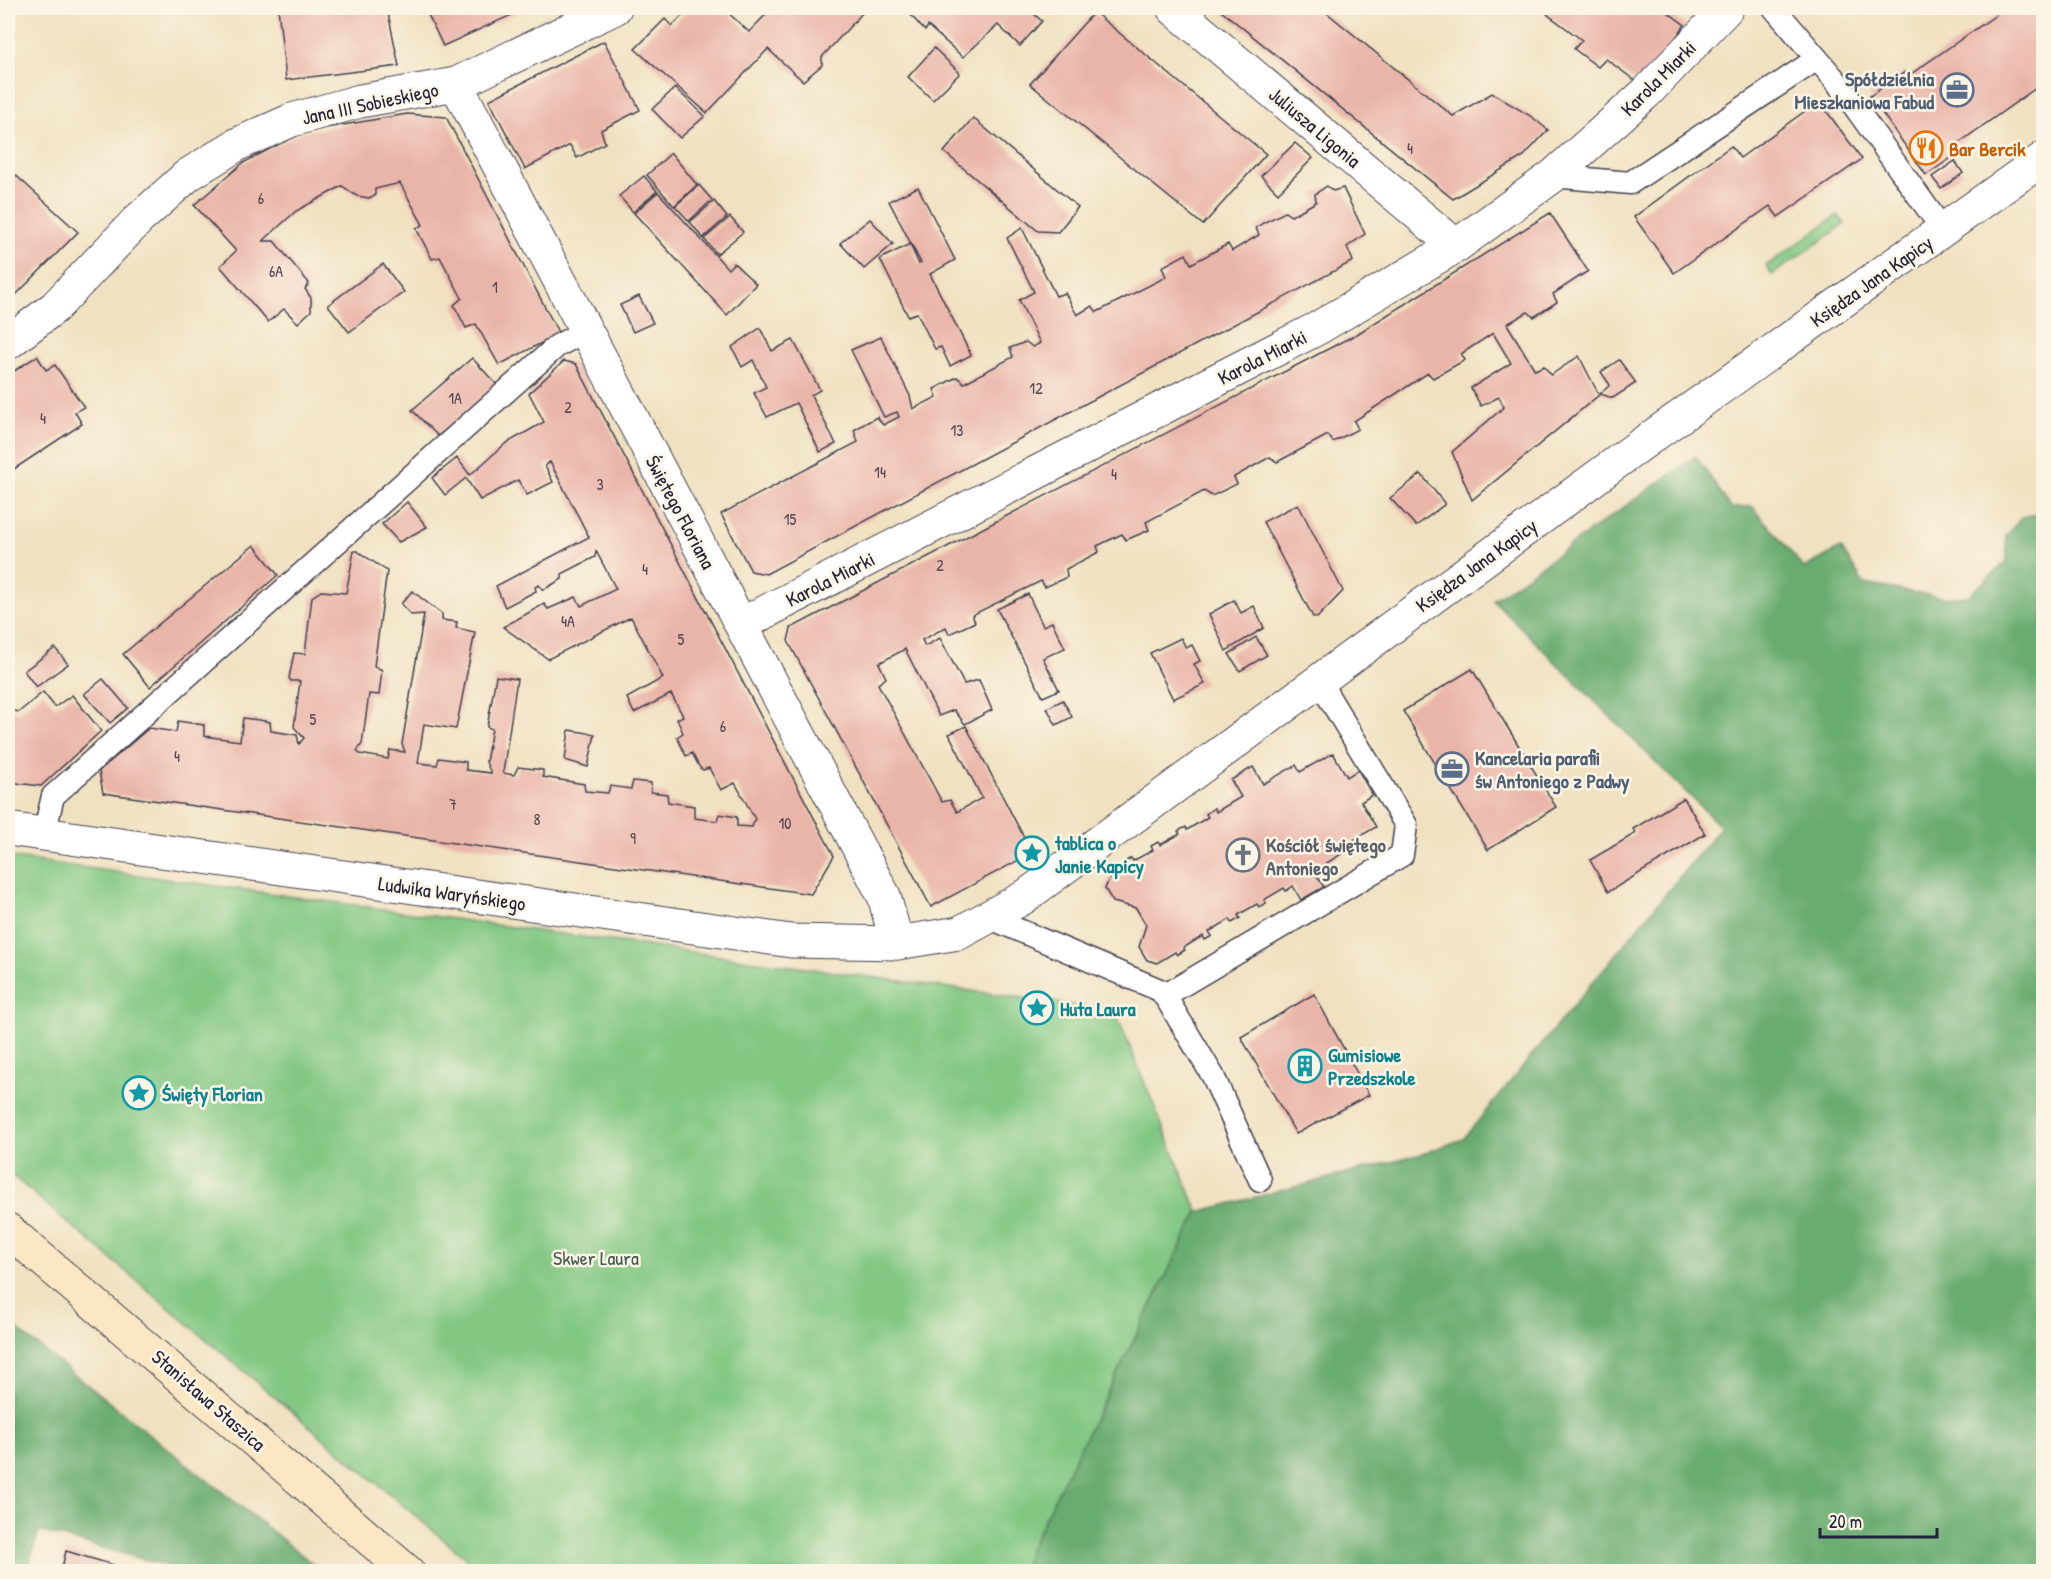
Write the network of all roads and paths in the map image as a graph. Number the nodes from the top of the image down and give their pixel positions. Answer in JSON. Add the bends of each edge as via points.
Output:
{"nodes":[{"id":1,"x":615,"y":8,"type":"edge"},
{"id":2,"x":1173,"y":8,"type":"edge"},
{"id":3,"x":1727,"y":8,"type":"edge"},
{"id":4,"x":1774,"y":8,"type":"edge"},
{"id":5,"x":1817,"y":59,"type":"junction"},
{"id":6,"x":456,"y":84,"type":"junction"},
{"id":7,"x":2043,"y":158,"type":"edge"},
{"id":8,"x":1553,"y":176,"type":"junction"},
{"id":9,"x":1944,"y":230,"type":"junction"},
{"id":10,"x":1456,"y":246,"type":"junction"},
{"id":11,"x":585,"y":332,"type":"junction"},
{"id":12,"x":8,"y":343,"type":"edge"},
{"id":13,"x":742,"y":624,"type":"junction"},
{"id":14,"x":1319,"y":681,"type":"junction"},
{"id":15,"x":8,"y":829,"type":"edge"},
{"id":16,"x":44,"y":834,"type":"junction"},
{"id":17,"x":988,"y":917,"type":"junction"},
{"id":18,"x":897,"y":943,"type":"junction"},
{"id":19,"x":1164,"y":996,"type":"junction"},
{"id":20,"x":1260,"y":1180,"type":"dead end"},
{"id":21,"x":8,"y":1230,"type":"edge"},
{"id":22,"x":408,"y":1572,"type":"edge"}],
"edges":[{"from":1,"to":6,"type":"street","name":"Jana III Sobieskiego"},
{"from":2,"to":10,"type":"street","name":"Juliusza Ligonia"},
{"from":3,"to":8,"type":"street","name":"Karola Miarki","via":[[1646,93]]},
{"from":4,"to":5,"type":"lane"},
{"from":5,"to":8,"type":"lane","via":[[1630,183]]},
{"from":5,"to":9,"type":"lane"},
{"from":6,"to":11,"type":"street","name":"Świętego Floriana"},
{"from":6,"to":12,"type":"street","name":"Jana III Sobieskiego","via":[[360,101],[292,120],[238,144],[188,175],[138,220],[56,307]]},
{"from":7,"to":9,"type":"street","name":"Księdza Jana Kapicy"},
{"from":8,"to":10,"type":"street","name":"Karola Miarki"},
{"from":9,"to":14,"type":"street","name":"Księdza Jana Kapicy","via":[[1642,443]]},
{"from":10,"to":13,"type":"street","name":"Karola Miarki","via":[[1318,328]]},
{"from":11,"to":13,"type":"street","name":"Świętego Floriana"},
{"from":11,"to":16,"type":"lane","via":[[557,346],[53,796]]},
{"from":13,"to":18,"type":"street","name":"Świętego Floriana","via":[[884,896]]},
{"from":14,"to":17,"type":"street","name":"Księdza Jana Kapicy","via":[[1032,891]]},
{"from":14,"to":19,"type":"lane","via":[[1406,825],[1402,855]]},
{"from":15,"to":16,"type":"street","name":"Ludwika Waryńskiego"},
{"from":16,"to":18,"type":"street","name":"Ludwika Waryńskiego","via":[[791,941]]},
{"from":17,"to":18,"type":"street","name":"Księdza Jana Kapicy","via":[[959,933]]},
{"from":17,"to":19,"type":"lane","via":[[1162,991]]},
{"from":19,"to":20,"type":"lane","via":[[1213,1076]]},
{"from":21,"to":22,"type":"main road","name":"Stanisława Staszica"}]}
